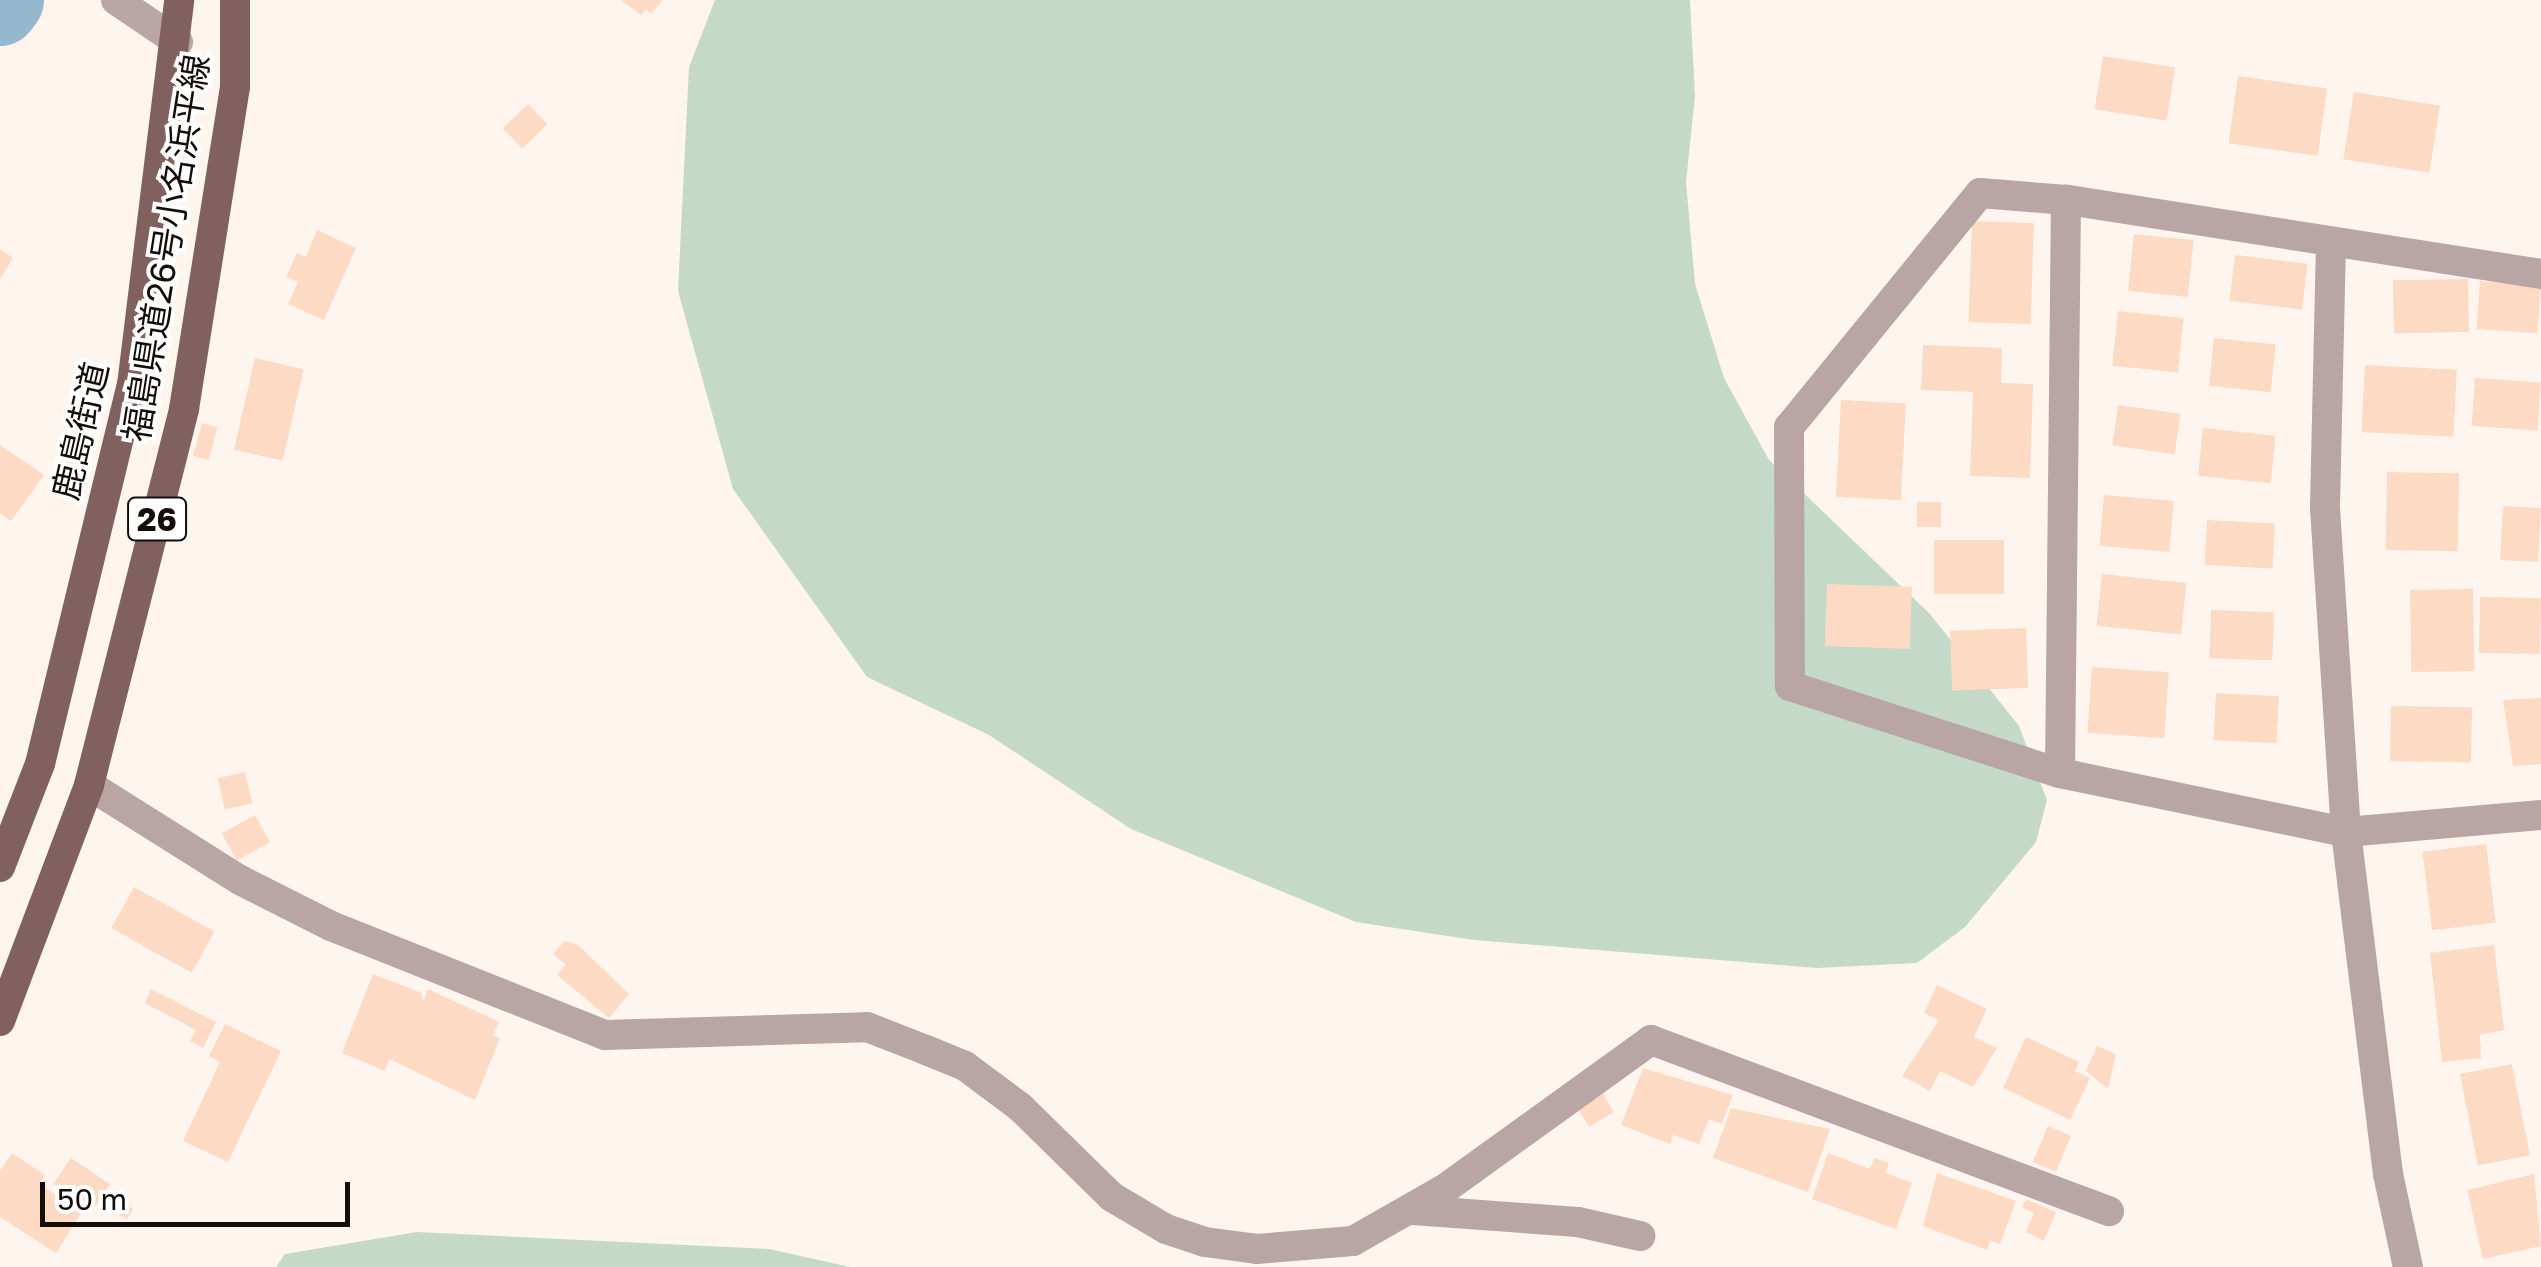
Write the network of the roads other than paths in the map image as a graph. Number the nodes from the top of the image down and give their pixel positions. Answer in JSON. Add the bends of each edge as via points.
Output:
{"nodes":[{"id":1,"x":116,"y":0,"type":"edge"},
{"id":2,"x":179,"y":0,"type":"edge"},
{"id":3,"x":235,"y":0,"type":"edge"},
{"id":4,"x":178,"y":42,"type":"junction"},
{"id":5,"x":2066,"y":200,"type":"junction"},
{"id":6,"x":2331,"y":242,"type":"junction"},
{"id":7,"x":2541,"y":274,"type":"edge"},
{"id":8,"x":2060,"y":773,"type":"junction"},
{"id":9,"x":89,"y":785,"type":"junction"},
{"id":10,"x":2541,"y":814,"type":"edge"},
{"id":11,"x":2346,"y":832,"type":"junction"},
{"id":12,"x":0,"y":867,"type":"edge"},
{"id":13,"x":0,"y":1021,"type":"edge"},
{"id":14,"x":1412,"y":1210,"type":"junction"},
{"id":15,"x":2109,"y":1211,"type":"dead end"},
{"id":16,"x":1640,"y":1236,"type":"dead end"},
{"id":17,"x":2408,"y":1267,"type":"edge"}],
"edges":[{"from":1,"to":4,"type":"street"},
{"from":2,"to":4,"type":"main road","name":"鹿島街道","number":"26"},
{"from":3,"to":9,"type":"main road","name":"福島県道26号小名浜平線","number":"26","via":[[235,88],[184,410]]},
{"from":4,"to":12,"type":"main road","name":"鹿島街道","number":"26","via":[[132,385],[40,764]]},
{"from":5,"to":6,"type":"street"},
{"from":5,"to":8,"type":"street"},
{"from":5,"to":8,"type":"street","via":[[1980,193],[1790,427],[1790,686]]},
{"from":6,"to":7,"type":"street"},
{"from":6,"to":11,"type":"street","via":[[2325,508]]},
{"from":8,"to":11,"type":"street"},
{"from":9,"to":13,"type":"main road","name":"福島県道26号小名浜平線","number":"26"},
{"from":9,"to":14,"type":"street","via":[[240,880],[331,926],[605,1034],[867,1027],[926,1050],[965,1066],[1020,1108],[1112,1197],[1206,1242],[1257,1249],[1354,1241]]},
{"from":10,"to":11,"type":"street"},
{"from":11,"to":17,"type":"street","via":[[2388,1174]]},
{"from":14,"to":15,"type":"street","via":[[1651,1040]]},
{"from":14,"to":16,"type":"street","via":[[1578,1222]]}]}
